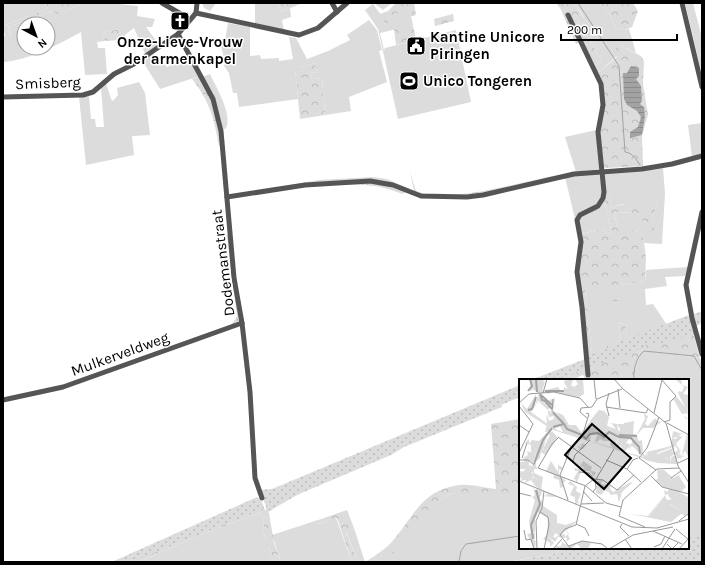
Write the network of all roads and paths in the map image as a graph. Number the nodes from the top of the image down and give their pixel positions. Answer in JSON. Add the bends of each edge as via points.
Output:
{"nodes":[{"id":1,"x":162,"y":3,"type":"edge"},
{"id":2,"x":197,"y":3,"type":"edge"},
{"id":3,"x":332,"y":3,"type":"edge"},
{"id":4,"x":347,"y":3,"type":"edge"},
{"id":5,"x":682,"y":3,"type":"edge"},
{"id":6,"x":337,"y":12,"type":"junction"},
{"id":7,"x":196,"y":13,"type":"junction"},
{"id":8,"x":568,"y":15,"type":"dead end"},
{"id":9,"x":188,"y":21,"type":"junction"},
{"id":10,"x":178,"y":34,"type":"junction"},
{"id":11,"x":702,"y":87,"type":"edge"},
{"id":12,"x":3,"y":97,"type":"edge"},
{"id":13,"x":702,"y":156,"type":"edge"},
{"id":14,"x":602,"y":171,"type":"junction"},
{"id":15,"x":227,"y":197,"type":"junction"},
{"id":16,"x":702,"y":212,"type":"edge"},
{"id":17,"x":242,"y":323,"type":"junction"},
{"id":18,"x":702,"y":354,"type":"edge"},
{"id":19,"x":588,"y":375,"type":"dead end"},
{"id":20,"x":3,"y":400,"type":"edge"},
{"id":21,"x":262,"y":498,"type":"dead end"}],
"edges":[{"from":1,"to":9,"type":"street"},
{"from":2,"to":7,"type":"street"},
{"from":3,"to":6,"type":"street"},
{"from":4,"to":6,"type":"street"},
{"from":5,"to":11,"type":"street"},
{"from":6,"to":7,"type":"street","via":[[318,28],[299,36]]},
{"from":7,"to":9,"type":"street","name":"Smisberg"},
{"from":8,"to":14,"type":"street","via":[[601,84],[603,105],[598,132]]},
{"from":9,"to":10,"type":"street","name":"Smisberg"},
{"from":10,"to":12,"type":"street","name":"Smisberg","via":[[134,64],[114,74],[88,94]]},
{"from":10,"to":15,"type":"street","name":"Dodemanstraat","via":[[213,99],[223,146]]},
{"from":13,"to":14,"type":"street","via":[[642,169]]},
{"from":14,"to":15,"type":"street","via":[[574,174],[467,197],[421,196],[393,184],[370,181],[305,185]]},
{"from":14,"to":19,"type":"street","via":[[603,198],[598,206],[580,215],[577,220],[581,242],[576,272]]},
{"from":15,"to":17,"type":"street","name":"Dodemanstraat","via":[[234,278]]},
{"from":16,"to":18,"type":"street","via":[[686,285]]},
{"from":17,"to":20,"type":"street","name":"Mulkerveldweg","via":[[63,387]]},
{"from":17,"to":21,"type":"street","name":"Dodemanstraat","via":[[250,392],[255,478]]}]}
